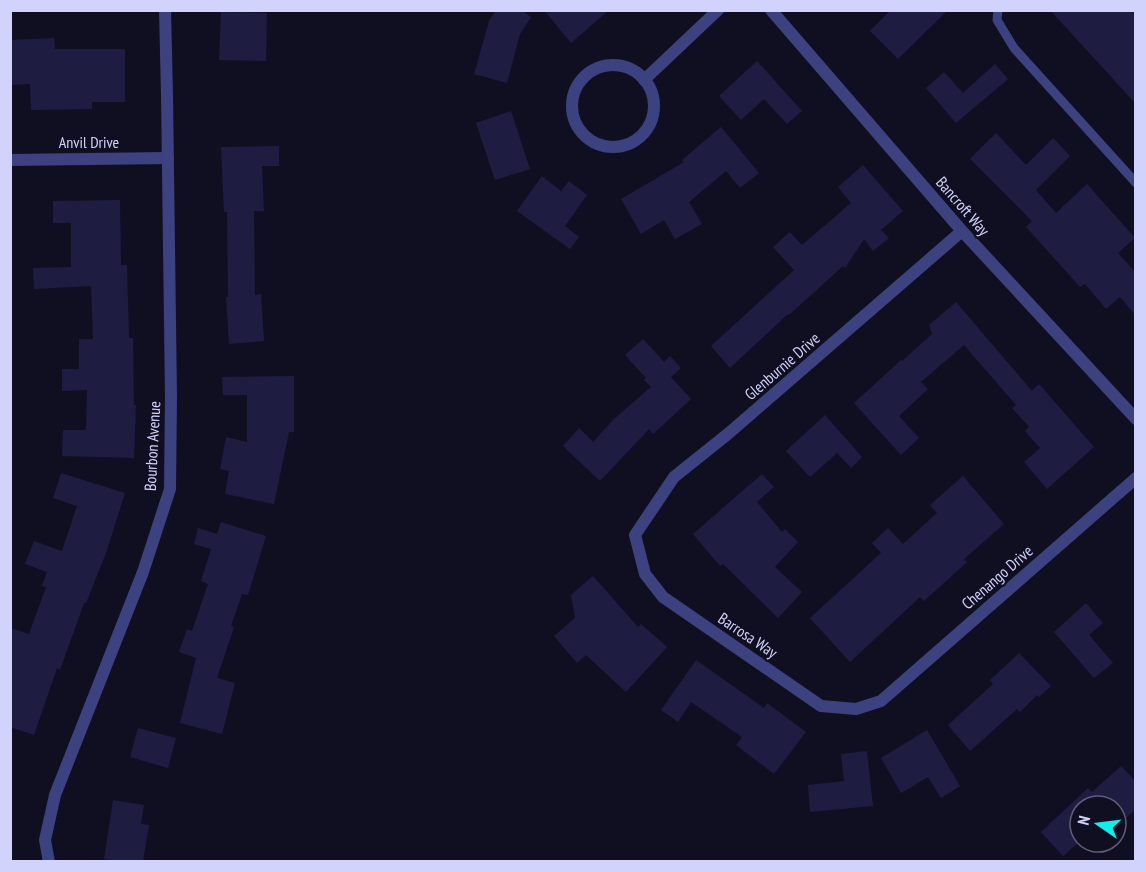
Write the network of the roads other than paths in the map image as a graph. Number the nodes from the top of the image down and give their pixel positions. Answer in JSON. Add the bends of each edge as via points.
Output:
{"nodes":[{"id":1,"x":165,"y":10,"type":"edge"},
{"id":2,"x":718,"y":10,"type":"edge"},
{"id":3,"x":771,"y":10,"type":"edge"},
{"id":4,"x":998,"y":10,"type":"edge"},
{"id":5,"x":644,"y":80,"type":"junction"},
{"id":6,"x":168,"y":158,"type":"junction"},
{"id":7,"x":10,"y":160,"type":"edge"},
{"id":8,"x":1136,"y":183,"type":"edge"},
{"id":9,"x":962,"y":231,"type":"junction"},
{"id":10,"x":1136,"y":419,"type":"edge"},
{"id":11,"x":1136,"y":478,"type":"edge"},
{"id":12,"x":634,"y":535,"type":"joint"},
{"id":13,"x":881,"y":701,"type":"joint"},
{"id":14,"x":49,"y":861,"type":"edge"}],
"edges":[{"from":1,"to":6,"type":"street","name":"Bourbon Avenue"},
{"from":2,"to":5,"type":"street"},
{"from":3,"to":9,"type":"street","name":"Bancroft Way"},
{"from":4,"to":8,"type":"lane","via":[[997,20],[1014,48]]},
{"from":5,"to":5,"type":"street","via":[[632,69],[616,65],[601,66],[586,74],[576,87],[572,102],[581,132],[593,142],[609,147],[625,145],[639,137],[654,110],[652,94]]},
{"from":6,"to":7,"type":"street","name":"Anvil Drive"},
{"from":6,"to":14,"type":"street","name":"Bourbon Avenue","via":[[170,489],[143,572],[55,795],[45,840]]},
{"from":9,"to":10,"type":"street","name":"Bancroft Way"},
{"from":9,"to":12,"type":"street","name":"Glenburnie Drive","via":[[729,434],[674,477]]},
{"from":11,"to":13,"type":"street","name":"Chenango Drive"},
{"from":12,"to":13,"type":"street","name":"Barrosa Way","via":[[645,573],[663,597],[821,706],[856,709]]}]}
